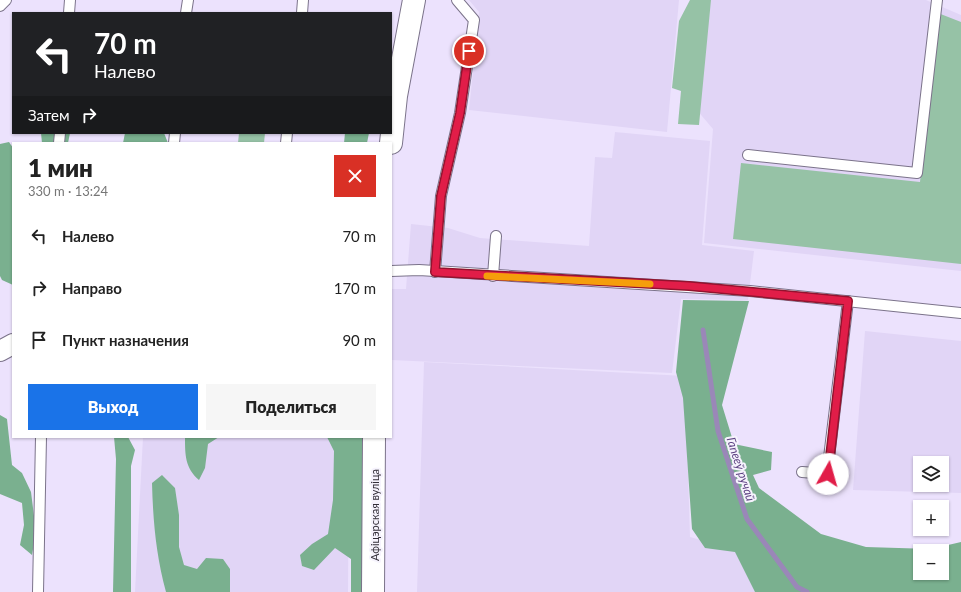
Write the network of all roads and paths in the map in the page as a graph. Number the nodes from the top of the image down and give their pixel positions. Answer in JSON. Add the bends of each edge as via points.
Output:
{"nodes":[{"id":1,"x":6,"y":0,"type":"edge"},
{"id":2,"x":70,"y":0,"type":"edge"},
{"id":3,"x":188,"y":0,"type":"edge"},
{"id":4,"x":303,"y":0,"type":"edge"},
{"id":5,"x":414,"y":0,"type":"edge"},
{"id":6,"x":457,"y":0,"type":"edge"},
{"id":7,"x":937,"y":0,"type":"edge"},
{"id":8,"x":0,"y":6,"type":"edge"},
{"id":9,"x":69,"y":12,"type":"edge"},
{"id":10,"x":186,"y":12,"type":"edge"},
{"id":11,"x":302,"y":12,"type":"edge"},
{"id":12,"x":392,"y":134,"type":"edge"},
{"id":13,"x":748,"y":156,"type":"dead end"},
{"id":14,"x":496,"y":236,"type":"dead end"},
{"id":15,"x":392,"y":271,"type":"edge"},
{"id":16,"x":435,"y":272,"type":"junction"},
{"id":17,"x":494,"y":276,"type":"junction"},
{"id":18,"x":848,"y":301,"type":"junction"},
{"id":19,"x":961,"y":313,"type":"edge"},
{"id":20,"x":40,"y":438,"type":"edge"},
{"id":21,"x":374,"y":438,"type":"edge"},
{"id":22,"x":802,"y":472,"type":"dead end"},
{"id":23,"x":38,"y":592,"type":"edge"},
{"id":24,"x":373,"y":592,"type":"edge"}],
"edges":[{"from":1,"to":8,"type":"lane"},
{"from":2,"to":9,"type":"lane"},
{"from":3,"to":10,"type":"lane"},
{"from":4,"to":11,"type":"lane"},
{"from":5,"to":12,"type":"street","via":[[396,96]]},
{"from":6,"to":16,"type":"lane","via":[[474,20],[460,113],[441,196]]},
{"from":7,"to":13,"type":"lane","via":[[917,173]]},
{"from":14,"to":17,"type":"lane"},
{"from":15,"to":16,"type":"lane"},
{"from":16,"to":17,"type":"lane"},
{"from":17,"to":18,"type":"lane","via":[[681,286]]},
{"from":18,"to":19,"type":"lane"},
{"from":18,"to":22,"type":"lane","via":[[828,474]]},
{"from":20,"to":23,"type":"lane"},
{"from":21,"to":24,"type":"street","name":"Афіцэрская вуліца"}]}
